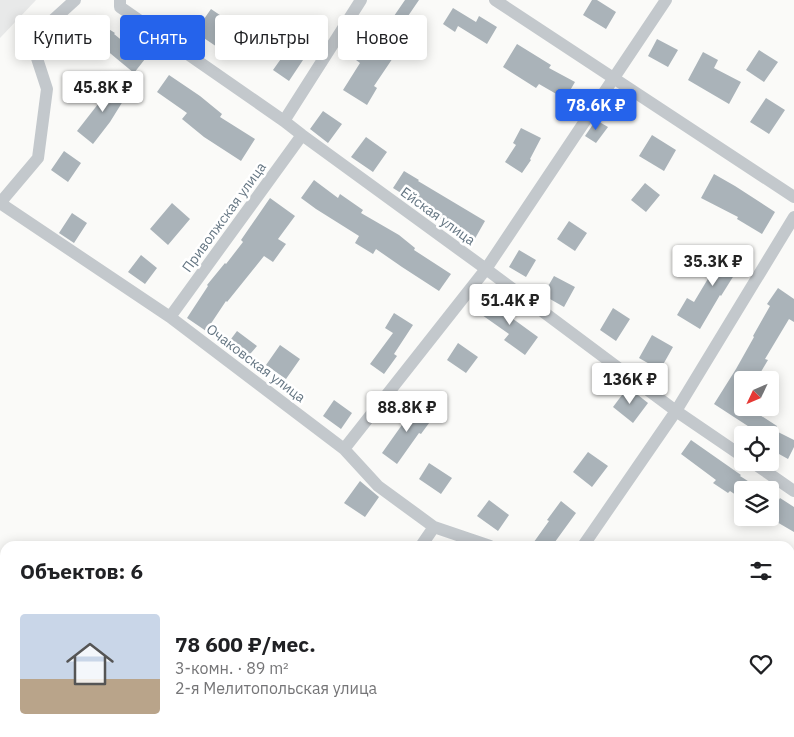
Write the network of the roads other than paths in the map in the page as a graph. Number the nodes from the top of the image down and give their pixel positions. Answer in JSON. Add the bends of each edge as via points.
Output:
{"nodes":[{"id":1,"x":75,"y":0,"type":"edge"},
{"id":2,"x":120,"y":0,"type":"edge"},
{"id":3,"x":361,"y":0,"type":"edge"},
{"id":4,"x":495,"y":0,"type":"edge"},
{"id":5,"x":666,"y":0,"type":"edge"},
{"id":6,"x":614,"y":78,"type":"junction"},
{"id":7,"x":284,"y":121,"type":"junction"},
{"id":8,"x":302,"y":135,"type":"junction"},
{"id":9,"x":794,"y":197,"type":"edge"},
{"id":10,"x":0,"y":203,"type":"edge"},
{"id":11,"x":794,"y":217,"type":"edge"},
{"id":12,"x":486,"y":269,"type":"junction"},
{"id":13,"x":170,"y":317,"type":"junction"},
{"id":14,"x":676,"y":412,"type":"junction"},
{"id":15,"x":344,"y":449,"type":"junction"},
{"id":16,"x":734,"y":451,"type":"edge"},
{"id":17,"x":765,"y":471,"type":"edge"},
{"id":18,"x":794,"y":491,"type":"edge"},
{"id":19,"x":434,"y":527,"type":"junction"},
{"id":20,"x":424,"y":541,"type":"edge"},
{"id":21,"x":475,"y":541,"type":"edge"},
{"id":22,"x":586,"y":541,"type":"edge"}],
"edges":[{"from":1,"to":10,"type":"street","via":[[31,40],[47,90],[38,158]]},
{"from":2,"to":7,"type":"street","name":"Ейская улица","via":[[120,7]]},
{"from":3,"to":7,"type":"street"},
{"from":4,"to":6,"type":"street"},
{"from":5,"to":6,"type":"street"},
{"from":6,"to":9,"type":"street"},
{"from":6,"to":12,"type":"street"},
{"from":7,"to":8,"type":"street","name":"Ейская улица"},
{"from":8,"to":12,"type":"street","name":"Ейская улица"},
{"from":8,"to":13,"type":"street","name":"Приволжская улица"},
{"from":10,"to":13,"type":"street","name":"Очаковская улица"},
{"from":11,"to":14,"type":"street"},
{"from":12,"to":14,"type":"street","name":"Ейская улица"},
{"from":12,"to":15,"type":"street"},
{"from":13,"to":15,"type":"street","name":"Очаковская улица"},
{"from":14,"to":16,"type":"street","name":"Ейская улица"},
{"from":14,"to":22,"type":"street"},
{"from":15,"to":19,"type":"street","name":"Очаковская улица","via":[[378,486]]},
{"from":17,"to":18,"type":"street"},
{"from":19,"to":20,"type":"street"},
{"from":19,"to":21,"type":"street","name":"Очаковская улица"}]}
